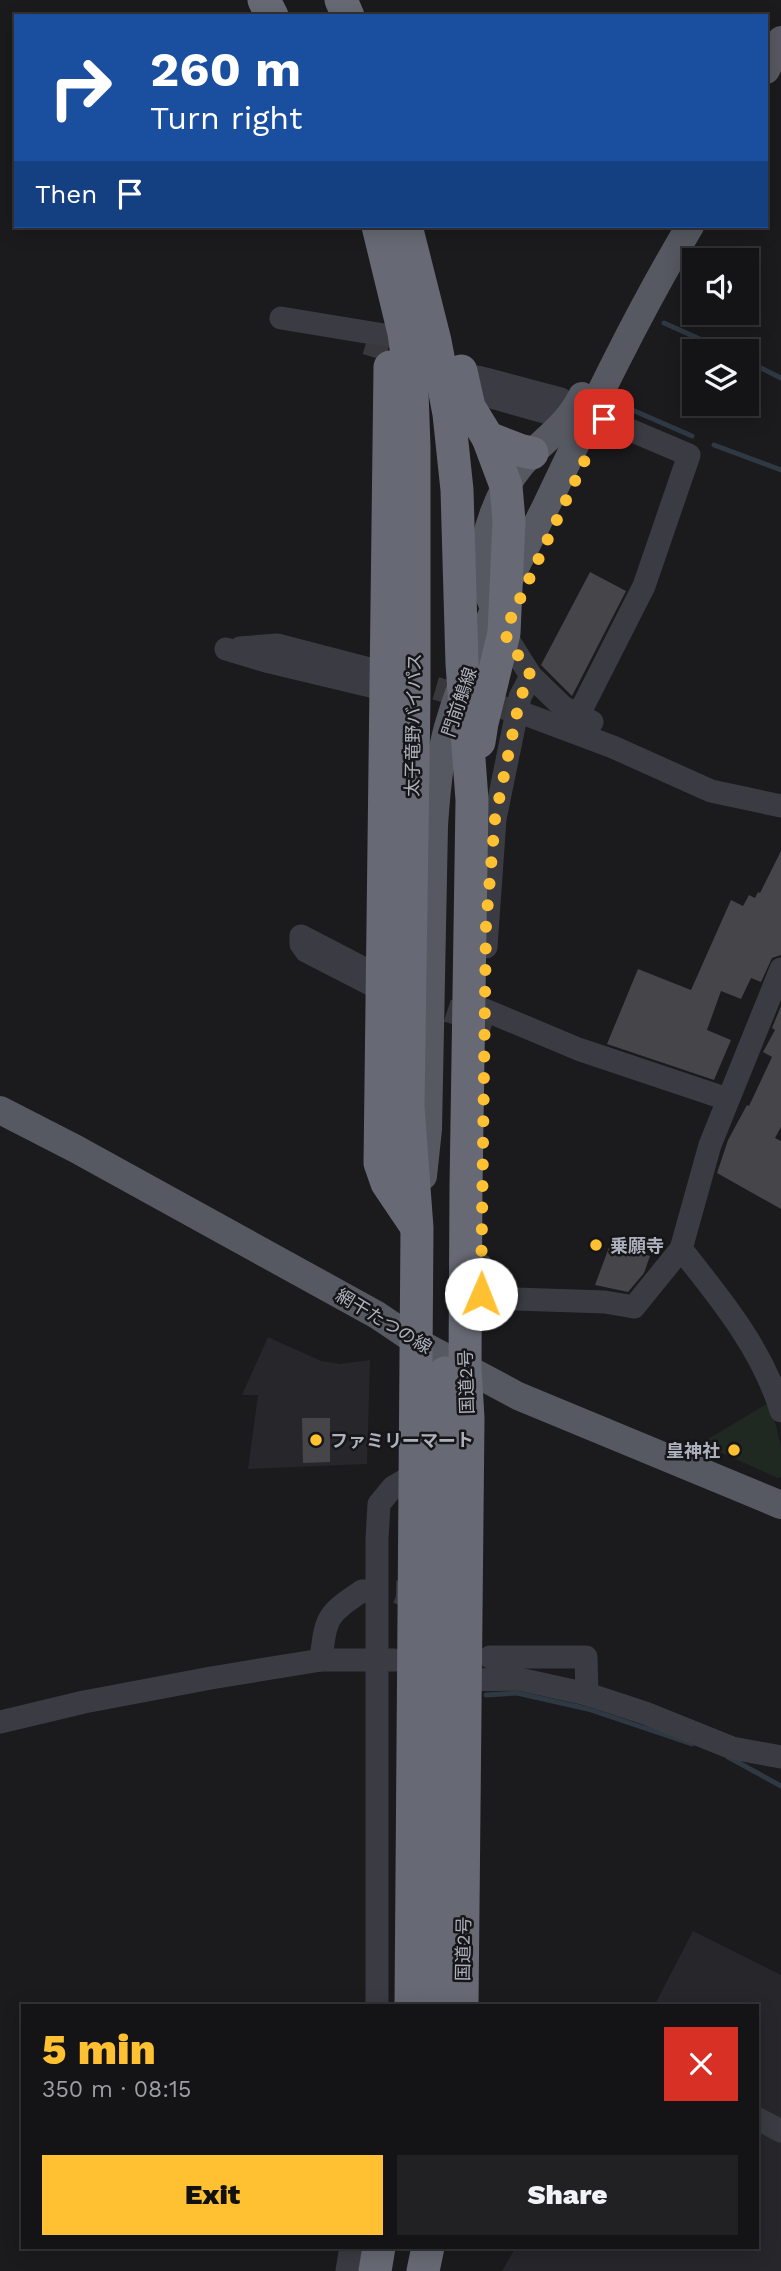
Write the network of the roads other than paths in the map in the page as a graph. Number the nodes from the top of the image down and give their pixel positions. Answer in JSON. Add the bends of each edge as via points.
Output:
{"nodes":[{"id":1,"x":781,"y":40,"type":"edge"},
{"id":2,"x":768,"y":66,"type":"edge"},
{"id":3,"x":358,"y":228,"type":"edge"},
{"id":4,"x":379,"y":228,"type":"edge"},
{"id":5,"x":407,"y":228,"type":"edge"},
{"id":6,"x":428,"y":228,"type":"edge"},
{"id":7,"x":674,"y":228,"type":"edge"},
{"id":8,"x":689,"y":228,"type":"edge"},
{"id":9,"x":689,"y":228,"type":"edge"},
{"id":10,"x":380,"y":348,"type":"junction"},
{"id":11,"x":483,"y":378,"type":"dead end"},
{"id":12,"x":565,"y":409,"type":"junction"},
{"id":13,"x":613,"y":416,"type":"junction"},
{"id":14,"x":488,"y":438,"type":"junction"},
{"id":15,"x":532,"y":453,"type":"junction"},
{"id":16,"x":506,"y":486,"type":"junction"},
{"id":17,"x":415,"y":516,"type":"junction"},
{"id":18,"x":504,"y":633,"type":"junction"},
{"id":19,"x":462,"y":664,"type":"junction"},
{"id":20,"x":531,"y":676,"type":"junction"},
{"id":21,"x":391,"y":685,"type":"junction"},
{"id":22,"x":491,"y":688,"type":"junction"},
{"id":23,"x":526,"y":714,"type":"tunnel mouth"},
{"id":24,"x":579,"y":714,"type":"junction"},
{"id":25,"x":641,"y":760,"type":"junction"},
{"id":26,"x":472,"y":800,"type":"junction"},
{"id":27,"x":781,"y":806,"type":"edge"},
{"id":28,"x":479,"y":928,"type":"junction"},
{"id":29,"x":781,"y":969,"type":"edge"},
{"id":30,"x":482,"y":1014,"type":"junction"},
{"id":31,"x":727,"y":1099,"type":"junction"},
{"id":32,"x":0,"y":1110,"type":"edge"},
{"id":33,"x":474,"y":1182,"type":"junction"},
{"id":34,"x":417,"y":1228,"type":"junction"},
{"id":35,"x":681,"y":1249,"type":"junction"},
{"id":36,"x":417,"y":1342,"type":"junction"},
{"id":37,"x":465,"y":1368,"type":"junction"},
{"id":38,"x":781,"y":1411,"type":"edge"},
{"id":39,"x":416,"y":1474,"type":"junction"},
{"id":40,"x":781,"y":1505,"type":"edge"},
{"id":41,"x":362,"y":1591,"type":"tunnel mouth"},
{"id":42,"x":490,"y":1657,"type":"dead end"},
{"id":43,"x":321,"y":1660,"type":"junction"},
{"id":44,"x":378,"y":1660,"type":"junction"},
{"id":45,"x":415,"y":1660,"type":"junction"},
{"id":46,"x":473,"y":1680,"type":"junction"},
{"id":47,"x":587,"y":1694,"type":"junction"},
{"id":48,"x":0,"y":1722,"type":"edge"},
{"id":49,"x":781,"y":1757,"type":"edge"},
{"id":50,"x":377,"y":2004,"type":"edge"},
{"id":51,"x":411,"y":2004,"type":"edge"},
{"id":52,"x":438,"y":2004,"type":"edge"},
{"id":53,"x":462,"y":2004,"type":"edge"},
{"id":54,"x":471,"y":2004,"type":"edge"},
{"id":55,"x":759,"y":2120,"type":"edge"},
{"id":56,"x":781,"y":2131,"type":"edge"},
{"id":57,"x":351,"y":2249,"type":"edge"},
{"id":58,"x":379,"y":2249,"type":"edge"},
{"id":59,"x":404,"y":2249,"type":"edge"},
{"id":60,"x":428,"y":2249,"type":"edge"},
{"id":61,"x":436,"y":2249,"type":"edge"},
{"id":62,"x":347,"y":2271,"type":"edge"},
{"id":63,"x":375,"y":2271,"type":"edge"},
{"id":64,"x":399,"y":2271,"type":"edge"},
{"id":65,"x":423,"y":2271,"type":"edge"},
{"id":66,"x":431,"y":2271,"type":"edge"}],
"edges":[{"from":1,"to":2,"type":"main road"},
{"from":3,"to":10,"type":"highway"},
{"from":4,"to":17,"type":"highway","name":"太子竜野バイパス","via":[[404,333],[412,392]]},
{"from":5,"to":19,"type":"highway","via":[[449,414],[457,490]]},
{"from":6,"to":14,"type":"highway","via":[[464,390]]},
{"from":7,"to":12,"type":"main road","via":[[650,259]]},
{"from":8,"to":13,"type":"main road"},
{"from":9,"to":34,"type":"main road","name":"門前鵤線","via":[[619,352],[471,664],[448,727],[436,788],[428,1129]]},
{"from":10,"to":17,"type":"highway"},
{"from":10,"to":21,"type":"highway"},
{"from":11,"to":12,"type":"street","via":[[491,397]]},
{"from":12,"to":15,"type":"main road"},
{"from":13,"to":18,"type":"main road"},
{"from":13,"to":24,"type":"street","via":[[689,455],[644,586]]},
{"from":14,"to":15,"type":"highway"},
{"from":14,"to":16,"type":"highway"},
{"from":15,"to":16,"type":"main road"},
{"from":16,"to":18,"type":"highway"},
{"from":17,"to":21,"type":"highway","name":"太子竜野バイパス"},
{"from":18,"to":20,"type":"street"},
{"from":18,"to":22,"type":"highway"},
{"from":19,"to":26,"type":"highway"},
{"from":19,"to":52,"type":"highway","via":[[454,833]]},
{"from":20,"to":22,"type":"street"},
{"from":20,"to":24,"type":"street","via":[[563,707]]},
{"from":20,"to":28,"type":"street","via":[[520,698],[495,819]]},
{"from":21,"to":21,"type":"street","via":[[277,645],[226,649],[266,662]]},
{"from":21,"to":34,"type":"highway","name":"太子竜野バイパス","via":[[389,982],[408,1107]]},
{"from":22,"to":26,"type":"highway"},
{"from":23,"to":25,"type":"street"},
{"from":24,"to":25,"type":"street","via":[[615,735]]},
{"from":25,"to":27,"type":"street","via":[[711,791]]},
{"from":26,"to":28,"type":"highway","name":"国道2号"},
{"from":28,"to":30,"type":"highway","name":"国道2号"},
{"from":29,"to":31,"type":"street"},
{"from":30,"to":31,"type":"street"},
{"from":30,"to":33,"type":"highway","name":"国道2号"},
{"from":31,"to":35,"type":"street"},
{"from":32,"to":36,"type":"main road","name":"網干たつの線","via":[[365,1308]]},
{"from":33,"to":35,"type":"street","via":[[481,1294],[488,1298],[634,1307]]},
{"from":33,"to":37,"type":"highway","name":"国道2号"},
{"from":34,"to":36,"type":"highway"},
{"from":35,"to":38,"type":"street","via":[[751,1345]]},
{"from":36,"to":37,"type":"main road","name":"網干たつの線"},
{"from":36,"to":39,"type":"highway"},
{"from":37,"to":40,"type":"main road","name":"網干たつの線","via":[[518,1396]]},
{"from":37,"to":46,"type":"highway","name":"国道2号"},
{"from":39,"to":44,"type":"street","via":[[393,1487],[379,1504]]},
{"from":39,"to":45,"type":"highway"},
{"from":41,"to":43,"type":"street","via":[[338,1606],[326,1624]]},
{"from":42,"to":47,"type":"street","via":[[586,1657]]},
{"from":43,"to":44,"type":"street"},
{"from":43,"to":48,"type":"street","via":[[160,1687]]},
{"from":44,"to":45,"type":"street"},
{"from":44,"to":50,"type":"street"},
{"from":45,"to":51,"type":"highway"},
{"from":46,"to":47,"type":"street","via":[[519,1679]]},
{"from":46,"to":53,"type":"highway","name":"国道2号"},
{"from":46,"to":54,"type":"street","via":[[480,1853]]},
{"from":47,"to":49,"type":"street","via":[[732,1748]]},
{"from":55,"to":56,"type":"street"},
{"from":57,"to":62,"type":"street"},
{"from":58,"to":63,"type":"highway"},
{"from":59,"to":64,"type":"highway"},
{"from":60,"to":65,"type":"highway"},
{"from":61,"to":66,"type":"street"}]}
